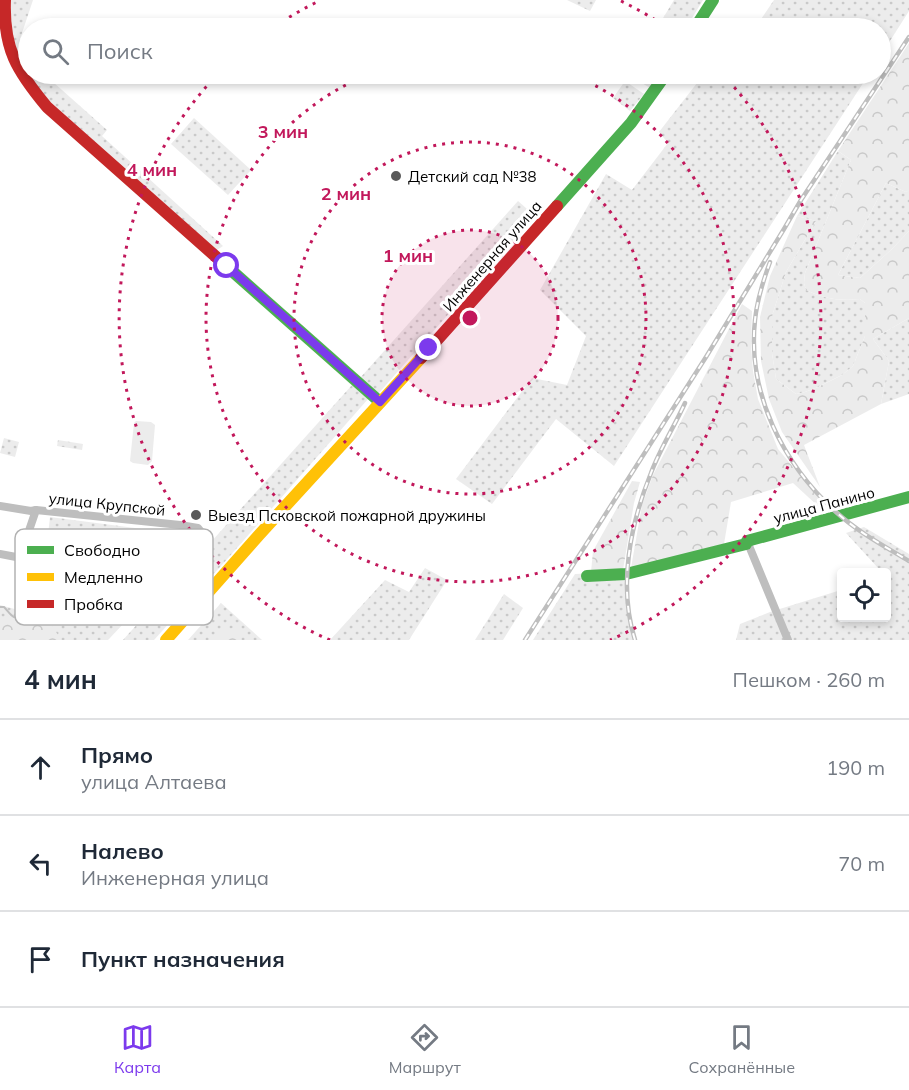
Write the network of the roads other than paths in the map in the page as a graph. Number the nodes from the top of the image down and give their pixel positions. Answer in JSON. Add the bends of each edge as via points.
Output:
{"nodes":[{"id":1,"x":5,"y":0,"type":"edge"},
{"id":2,"x":713,"y":0,"type":"edge"},
{"id":3,"x":701,"y":18,"type":"edge"},
{"id":4,"x":18,"y":69,"type":"edge"},
{"id":5,"x":28,"y":84,"type":"edge"},
{"id":6,"x":660,"y":84,"type":"edge"},
{"id":7,"x":380,"y":402,"type":"junction"},
{"id":8,"x":909,"y":497,"type":"edge"},
{"id":9,"x":0,"y":506,"type":"edge"},
{"id":10,"x":36,"y":510,"type":"junction"},
{"id":11,"x":30,"y":529,"type":"edge"},
{"id":12,"x":199,"y":529,"type":"edge"},
{"id":13,"x":747,"y":541,"type":"junction"},
{"id":14,"x":0,"y":554,"type":"edge"},
{"id":15,"x":15,"y":557,"type":"edge"},
{"id":16,"x":587,"y":576,"type":"dead end"},
{"id":17,"x":213,"y":588,"type":"edge"},
{"id":18,"x":179,"y":625,"type":"edge"},
{"id":19,"x":166,"y":640,"type":"edge"},
{"id":20,"x":788,"y":640,"type":"edge"}],
"edges":[{"from":1,"to":4,"type":"street","via":[[5,37]]},
{"from":2,"to":3,"type":"street"},
{"from":5,"to":7,"type":"street","via":[[47,107]]},
{"from":6,"to":7,"type":"street","name":"Инженерная улица","via":[[631,123]]},
{"from":7,"to":17,"type":"street","name":"Инженерная улица"},
{"from":8,"to":13,"type":"street","name":"улица Панино"},
{"from":9,"to":10,"type":"street","name":"улица Крупской"},
{"from":10,"to":11,"type":"street"},
{"from":10,"to":12,"type":"street","name":"улица Крупской"},
{"from":13,"to":16,"type":"street","name":"улица Панино","via":[[626,574]]},
{"from":13,"to":20,"type":"street"},
{"from":14,"to":15,"type":"street"},
{"from":18,"to":19,"type":"street","name":"Инженерная улица"}]}
